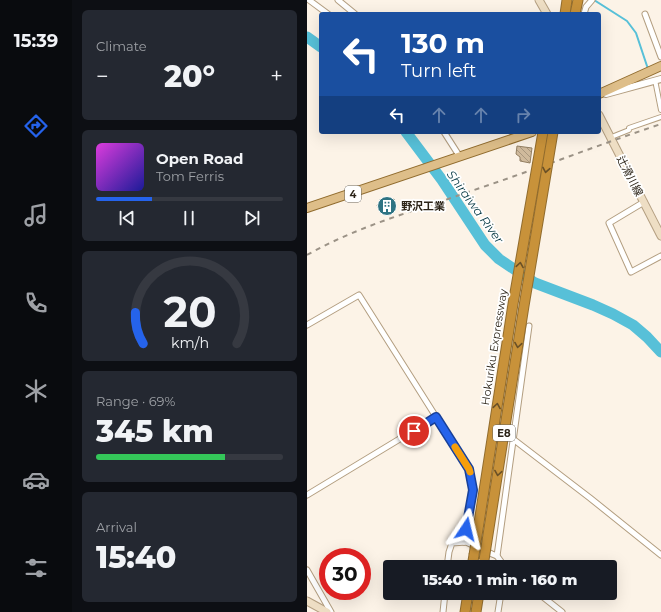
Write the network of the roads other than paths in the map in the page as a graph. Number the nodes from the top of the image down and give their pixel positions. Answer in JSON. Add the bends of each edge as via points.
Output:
{"nodes":[{"id":1,"x":309,"y":0,"type":"edge"},
{"id":2,"x":338,"y":0,"type":"edge"},
{"id":3,"x":539,"y":0,"type":"edge"},
{"id":4,"x":567,"y":0,"type":"edge"},
{"id":5,"x":579,"y":0,"type":"edge"},
{"id":6,"x":592,"y":0,"type":"edge"},
{"id":7,"x":586,"y":7,"type":"junction"},
{"id":8,"x":325,"y":12,"type":"edge"},
{"id":9,"x":353,"y":12,"type":"edge"},
{"id":10,"x":546,"y":12,"type":"edge"},
{"id":11,"x":565,"y":12,"type":"edge"},
{"id":12,"x":576,"y":12,"type":"edge"},
{"id":13,"x":585,"y":12,"type":"edge"},
{"id":14,"x":645,"y":14,"type":"dead end"},
{"id":15,"x":661,"y":58,"type":"edge"},
{"id":16,"x":661,"y":66,"type":"edge"},
{"id":17,"x":658,"y":79,"type":"edge"},
{"id":18,"x":601,"y":94,"type":"edge"},
{"id":19,"x":601,"y":94,"type":"edge"},
{"id":20,"x":661,"y":110,"type":"edge"},
{"id":21,"x":661,"y":117,"type":"edge"},
{"id":22,"x":601,"y":119,"type":"edge"},
{"id":23,"x":445,"y":134,"type":"edge"},
{"id":24,"x":526,"y":134,"type":"edge"},
{"id":25,"x":543,"y":134,"type":"edge"},
{"id":26,"x":553,"y":134,"type":"edge"},
{"id":27,"x":614,"y":136,"type":"dead end"},
{"id":28,"x":460,"y":157,"type":"junction"},
{"id":29,"x":644,"y":202,"type":"junction"},
{"id":30,"x":307,"y":208,"type":"edge"},
{"id":31,"x":661,"y":236,"type":"edge"},
{"id":32,"x":661,"y":256,"type":"edge"},
{"id":33,"x":307,"y":325,"type":"edge"},
{"id":34,"x":529,"y":326,"type":"dead end"},
{"id":35,"x":436,"y":417,"type":"junction"},
{"id":36,"x":513,"y":439,"type":"junction"},
{"id":37,"x":307,"y":495,"type":"edge"},
{"id":38,"x":464,"y":542,"type":"junction"},
{"id":39,"x":661,"y":555,"type":"edge"},
{"id":40,"x":497,"y":556,"type":"junction"},
{"id":41,"x":448,"y":560,"type":"edge"},
{"id":42,"x":473,"y":560,"type":"edge"},
{"id":43,"x":484,"y":560,"type":"edge"},
{"id":44,"x":500,"y":560,"type":"edge"},
{"id":45,"x":307,"y":570,"type":"edge"},
{"id":46,"x":444,"y":600,"type":"edge"},
{"id":47,"x":467,"y":600,"type":"edge"},
{"id":48,"x":478,"y":600,"type":"edge"},
{"id":49,"x":500,"y":600,"type":"edge"},
{"id":50,"x":547,"y":600,"type":"edge"},
{"id":51,"x":307,"y":601,"type":"edge"},
{"id":52,"x":327,"y":612,"type":"edge"},
{"id":53,"x":331,"y":612,"type":"edge"},
{"id":54,"x":443,"y":612,"type":"edge"},
{"id":55,"x":465,"y":612,"type":"edge"},
{"id":56,"x":476,"y":612,"type":"edge"},
{"id":57,"x":498,"y":612,"type":"edge"},
{"id":58,"x":562,"y":612,"type":"edge"}],
"edges":[{"from":1,"to":8,"type":"street"},
{"from":2,"to":9,"type":"street"},
{"from":3,"to":10,"type":"main road"},
{"from":4,"to":11,"type":"highway"},
{"from":5,"to":7,"type":"street"},
{"from":5,"to":12,"type":"highway"},
{"from":6,"to":7,"type":"street"},
{"from":7,"to":13,"type":"street"},
{"from":14,"to":15,"type":"street"},
{"from":16,"to":18,"type":"main road"},
{"from":17,"to":19,"type":"street"},
{"from":17,"to":20,"type":"street"},
{"from":21,"to":27,"type":"street"},
{"from":22,"to":29,"type":"main road","name":"辻滑川線"},
{"from":23,"to":28,"type":"street"},
{"from":24,"to":28,"type":"main road","number":"4"},
{"from":42,"to":25,"type":"highway","name":"Hokuriku Expressway","number":"E8","one_way":true,"bridge":true},
{"from":26,"to":43,"type":"highway","name":"Hokuriku Expressway","number":"E8","one_way":true,"bridge":true},
{"from":28,"to":30,"type":"main road","number":"4"},
{"from":29,"to":31,"type":"main road","name":"辻滑川線"},
{"from":29,"to":32,"type":"street","via":[[609,224],[631,272]]},
{"from":33,"to":35,"type":"street","via":[[359,295]]},
{"from":34,"to":36,"type":"street"},
{"from":35,"to":37,"type":"street"},
{"from":35,"to":38,"type":"street","via":[[469,469],[473,490]]},
{"from":36,"to":39,"type":"street"},
{"from":36,"to":40,"type":"street"},
{"from":38,"to":40,"type":"street"},
{"from":38,"to":41,"type":"street","via":[[452,543]]},
{"from":40,"to":44,"type":"street"},
{"from":45,"to":53,"type":"street"},
{"from":46,"to":54,"type":"street"},
{"from":47,"to":55,"type":"highway"},
{"from":48,"to":56,"type":"highway"},
{"from":49,"to":57,"type":"street"},
{"from":50,"to":58,"type":"street"},
{"from":51,"to":52,"type":"main road"}]}
